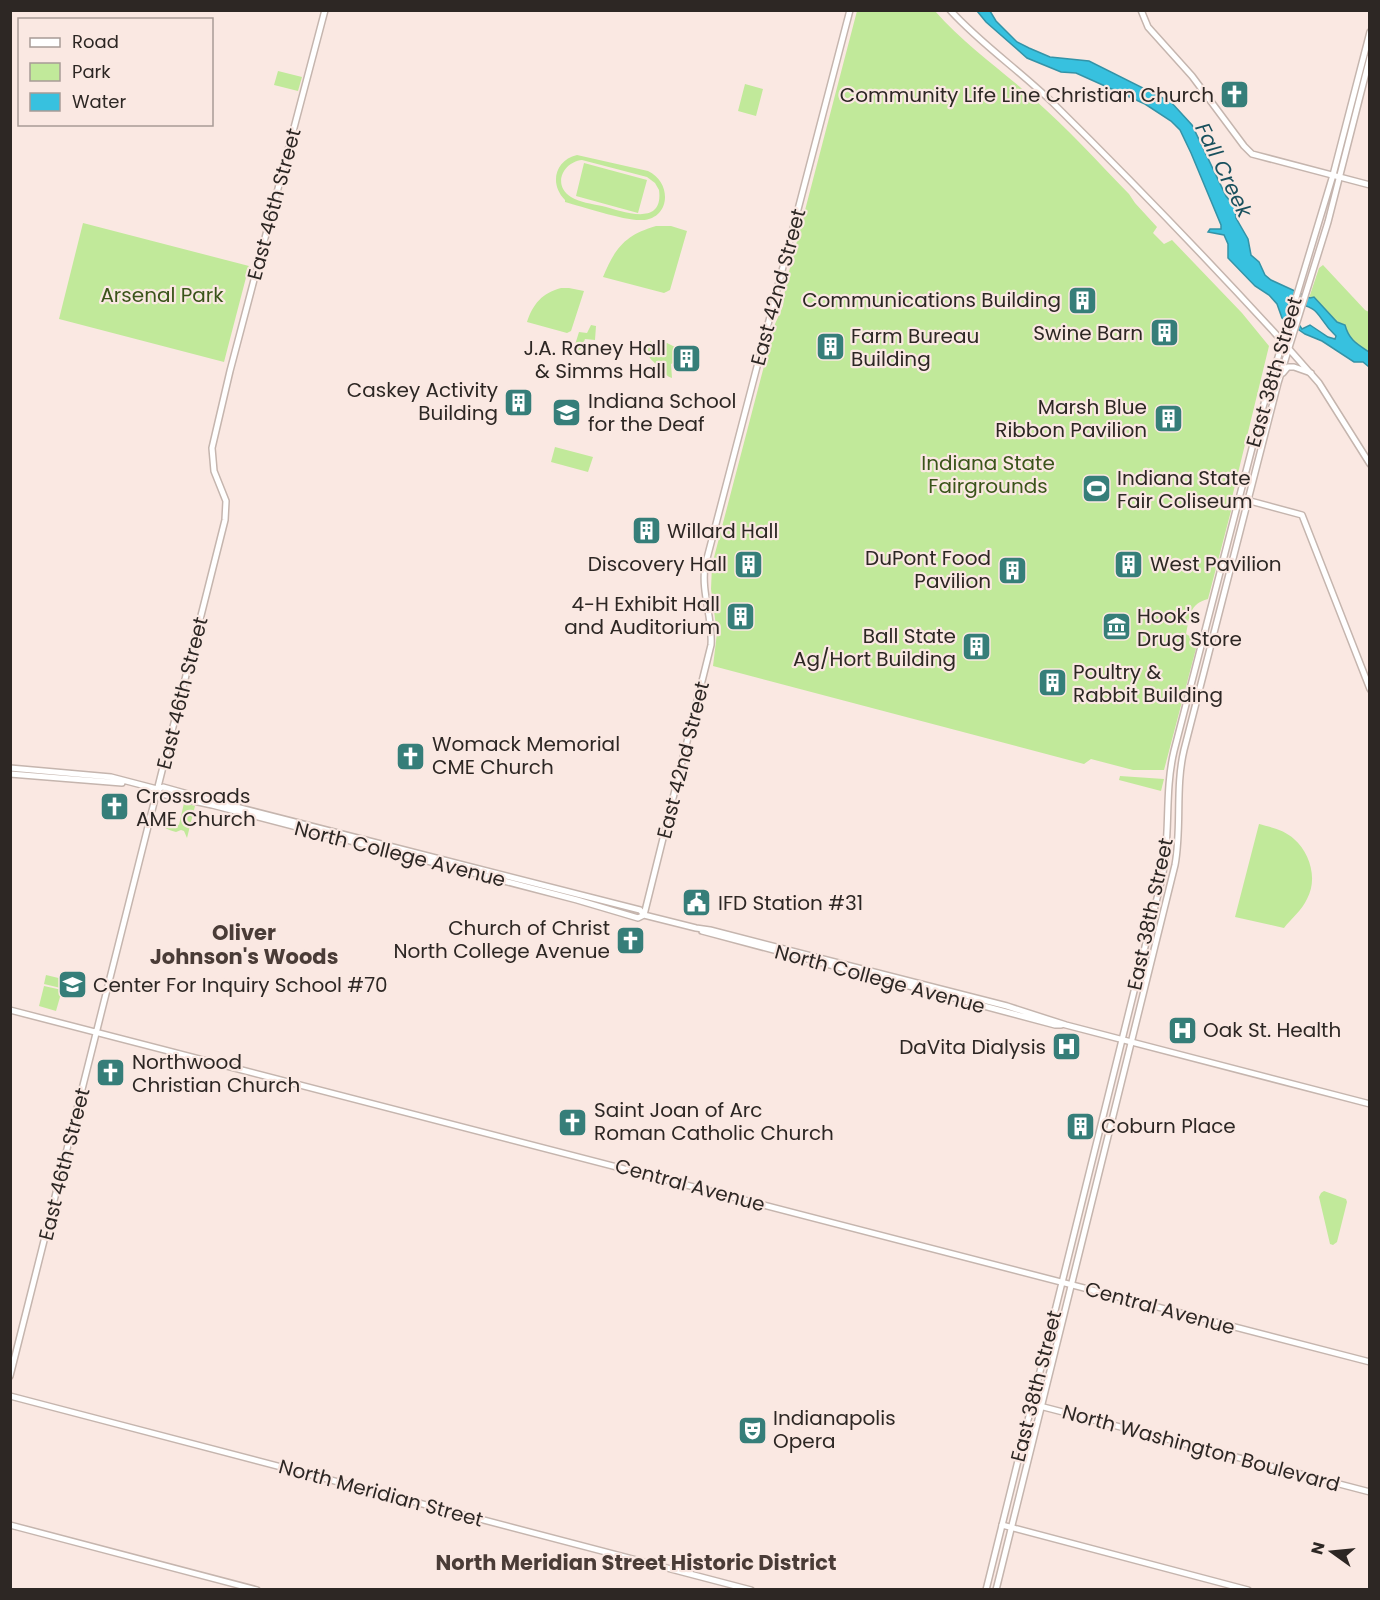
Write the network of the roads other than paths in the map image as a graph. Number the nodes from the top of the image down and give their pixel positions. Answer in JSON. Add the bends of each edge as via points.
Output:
{"nodes":[{"id":1,"x":325,"y":10,"type":"edge"},
{"id":2,"x":850,"y":10,"type":"edge"},
{"id":3,"x":950,"y":10,"type":"edge"},
{"id":4,"x":1141,"y":10,"type":"edge"},
{"id":5,"x":1370,"y":32,"type":"edge"},
{"id":6,"x":1370,"y":57,"type":"edge"},
{"id":7,"x":1333,"y":175,"type":"junction"},
{"id":8,"x":1340,"y":177,"type":"junction"},
{"id":9,"x":1370,"y":184,"type":"edge"},
{"id":10,"x":1282,"y":341,"type":"junction"},
{"id":11,"x":1289,"y":349,"type":"junction"},
{"id":12,"x":1311,"y":373,"type":"junction"},
{"id":13,"x":1278,"y":383,"type":"junction"},
{"id":14,"x":1370,"y":464,"type":"edge"},
{"id":15,"x":1239,"y":498,"type":"junction"},
{"id":16,"x":1248,"y":501,"type":"junction"},
{"id":17,"x":1370,"y":689,"type":"edge"},
{"id":18,"x":10,"y":768,"type":"edge"},
{"id":19,"x":10,"y":774,"type":"edge"},
{"id":20,"x":131,"y":784,"type":"junction"},
{"id":21,"x":157,"y":789,"type":"junction"},
{"id":22,"x":644,"y":915,"type":"junction"},
{"id":23,"x":10,"y":1010,"type":"edge"},
{"id":24,"x":97,"y":1032,"type":"junction"},
{"id":25,"x":1122,"y":1040,"type":"junction"},
{"id":26,"x":1131,"y":1042,"type":"junction"},
{"id":27,"x":1370,"y":1104,"type":"edge"},
{"id":28,"x":1062,"y":1283,"type":"junction"},
{"id":29,"x":1071,"y":1285,"type":"junction"},
{"id":30,"x":1370,"y":1362,"type":"edge"},
{"id":31,"x":10,"y":1376,"type":"edge"},
{"id":32,"x":10,"y":1396,"type":"edge"},
{"id":33,"x":1032,"y":1404,"type":"junction"},
{"id":34,"x":1041,"y":1406,"type":"junction"},
{"id":35,"x":1370,"y":1492,"type":"edge"},
{"id":36,"x":10,"y":1525,"type":"edge"},
{"id":37,"x":1002,"y":1525,"type":"junction"},
{"id":38,"x":1011,"y":1528,"type":"junction"},
{"id":39,"x":257,"y":1590,"type":"edge"},
{"id":40,"x":751,"y":1590,"type":"edge"},
{"id":41,"x":986,"y":1590,"type":"edge"},
{"id":42,"x":996,"y":1590,"type":"edge"},
{"id":43,"x":1248,"y":1590,"type":"edge"}],
"edges":[{"from":1,"to":21,"type":"main road","name":"East 46th Street","via":[[212,448],[226,516]]},
{"from":2,"to":22,"type":"main road","name":"East 42nd Street","via":[[705,566],[711,645]]},
{"from":3,"to":10,"type":"main road","via":[[1088,138]]},
{"from":4,"to":7,"type":"main road","via":[[1148,27],[1252,154]]},
{"from":5,"to":7,"type":"main road","name":"East 38th Street"},
{"from":6,"to":8,"type":"main road","name":"East 38th Street"},
{"from":7,"to":8,"type":"main road"},
{"from":7,"to":10,"type":"main road","name":"East 38th Street"},
{"from":8,"to":9,"type":"main road"},
{"from":8,"to":11,"type":"main road","name":"East 38th Street"},
{"from":10,"to":11,"type":"main road"},
{"from":10,"to":15,"type":"main road","name":"East 38th Street"},
{"from":11,"to":12,"type":"main road"},
{"from":11,"to":13,"type":"main road","name":"East 38th Street"},
{"from":12,"to":13,"type":"main road","via":[[1288,367]]},
{"from":12,"to":14,"type":"main road"},
{"from":13,"to":16,"type":"main road","name":"East 38th Street"},
{"from":15,"to":16,"type":"main road"},
{"from":15,"to":25,"type":"main road","name":"East 38th Street","via":[[1173,758],[1166,861]]},
{"from":16,"to":17,"type":"main road","via":[[1302,515]]},
{"from":16,"to":26,"type":"main road","name":"East 38th Street","via":[[1181,765],[1175,861]]},
{"from":18,"to":20,"type":"main road","name":"North College Avenue","via":[[111,777]]},
{"from":19,"to":20,"type":"main road","name":"North College Avenue"},
{"from":20,"to":21,"type":"main road","name":"North College Avenue"},
{"from":21,"to":22,"type":"main road","name":"North College Avenue","via":[[172,789],[640,910]]},
{"from":21,"to":24,"type":"main road","name":"East 46th Street"},
{"from":22,"to":25,"type":"main road","name":"North College Avenue"},
{"from":23,"to":24,"type":"main road","name":"Central Avenue"},
{"from":24,"to":28,"type":"main road","name":"Central Avenue"},
{"from":24,"to":31,"type":"main road","name":"East 46th Street"},
{"from":25,"to":26,"type":"main road","name":"North College Avenue"},
{"from":25,"to":28,"type":"main road","name":"East 38th Street"},
{"from":26,"to":27,"type":"main road","name":"North College Avenue"},
{"from":26,"to":29,"type":"main road","name":"East 38th Street"},
{"from":28,"to":29,"type":"main road","name":"Central Avenue"},
{"from":28,"to":33,"type":"main road","name":"East 38th Street"},
{"from":29,"to":30,"type":"main road","name":"Central Avenue"},
{"from":29,"to":34,"type":"main road","name":"East 38th Street"},
{"from":32,"to":40,"type":"main road","name":"North Meridian Street"},
{"from":33,"to":34,"type":"main road","name":"North Washington Boulevard"},
{"from":33,"to":37,"type":"main road","name":"East 38th Street"},
{"from":34,"to":35,"type":"main road","name":"North Washington Boulevard"},
{"from":34,"to":38,"type":"main road","name":"East 38th Street"},
{"from":36,"to":39,"type":"main road"},
{"from":37,"to":38,"type":"main road"},
{"from":37,"to":41,"type":"main road","name":"East 38th Street"},
{"from":38,"to":42,"type":"main road","name":"East 38th Street"},
{"from":38,"to":43,"type":"main road"}]}
